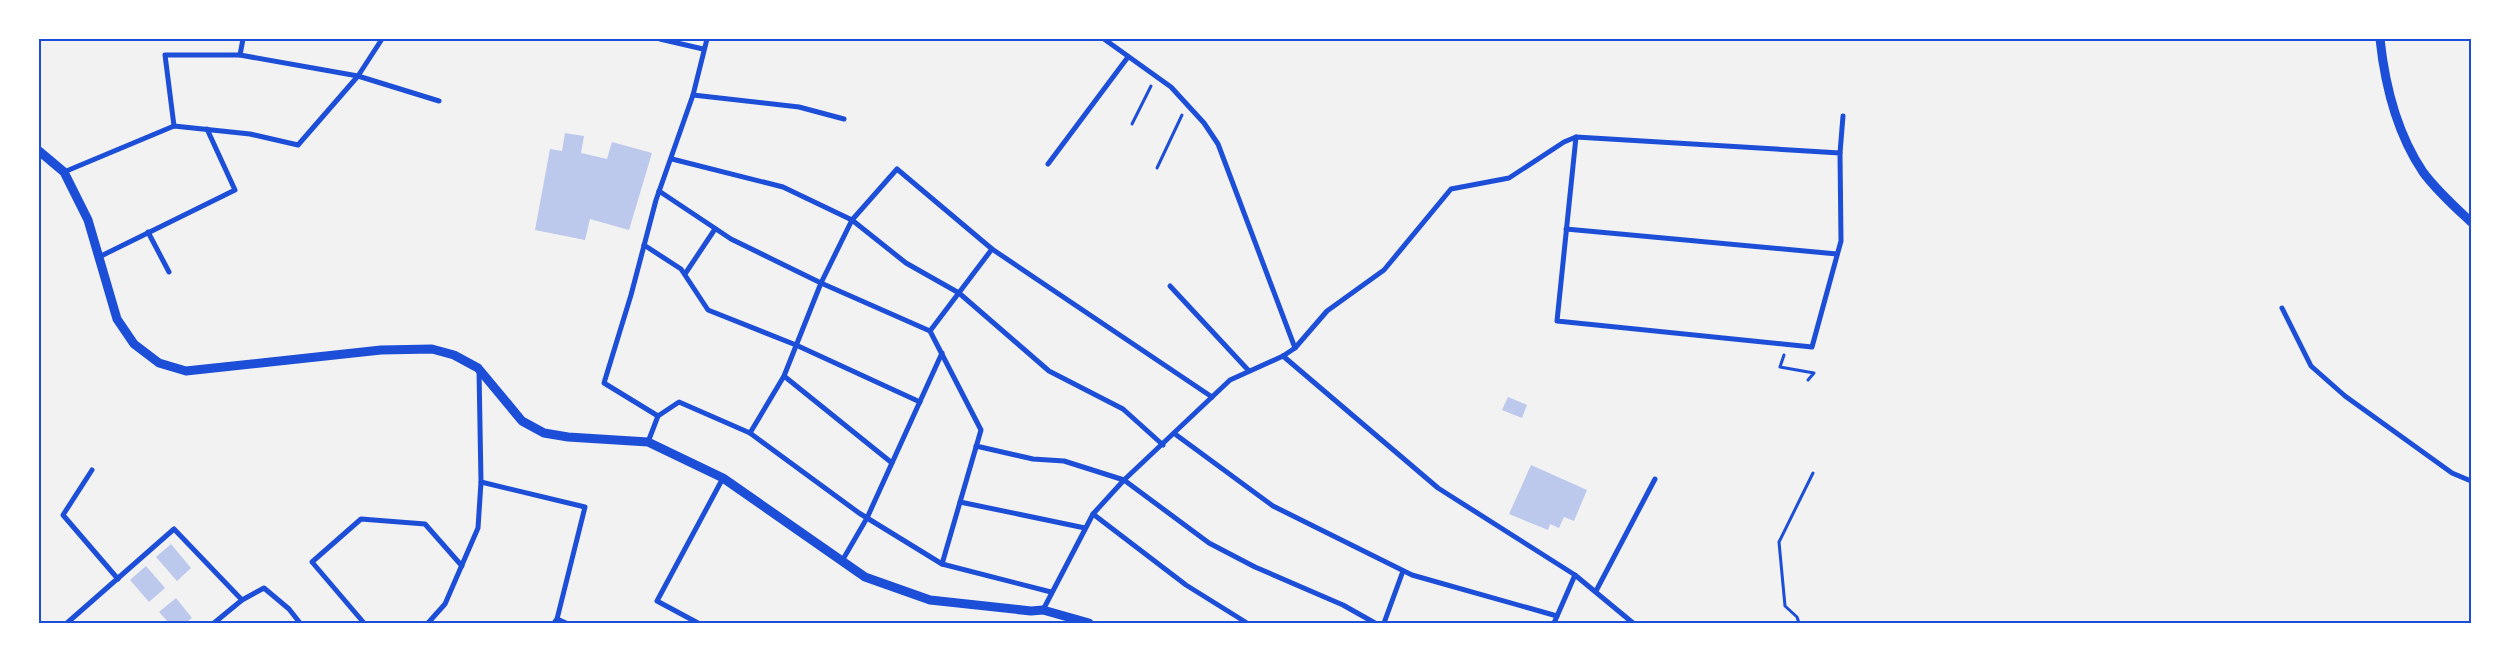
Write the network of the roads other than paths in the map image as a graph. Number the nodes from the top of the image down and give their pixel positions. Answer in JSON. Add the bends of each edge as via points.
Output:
{"nodes":[{"id":1,"x":243,"y":39,"type":"edge"},
{"id":2,"x":382,"y":39,"type":"edge"},
{"id":3,"x":660,"y":39,"type":"edge"},
{"id":4,"x":707,"y":39,"type":"edge"},
{"id":5,"x":1104,"y":39,"type":"edge"},
{"id":6,"x":2380,"y":39,"type":"edge"},
{"id":7,"x":703,"y":49,"type":"junction"},
{"id":8,"x":240,"y":55,"type":"junction"},
{"id":9,"x":1128,"y":57,"type":"junction"},
{"id":10,"x":358,"y":76,"type":"junction"},
{"id":11,"x":693,"y":95,"type":"junction"},
{"id":12,"x":439,"y":101,"type":"dead end"},
{"id":13,"x":1843,"y":116,"type":"dead end"},
{"id":14,"x":844,"y":119,"type":"dead end"},
{"id":15,"x":174,"y":126,"type":"junction"},
{"id":16,"x":207,"y":130,"type":"junction"},
{"id":17,"x":1576,"y":137,"type":"junction"},
{"id":18,"x":39,"y":151,"type":"edge"},
{"id":19,"x":1840,"y":153,"type":"junction"},
{"id":20,"x":672,"y":158,"type":"junction"},
{"id":21,"x":1048,"y":164,"type":"dead end"},
{"id":22,"x":64,"y":172,"type":"junction"},
{"id":23,"x":659,"y":191,"type":"junction"},
{"id":24,"x":852,"y":220,"type":"junction"},
{"id":25,"x":2471,"y":222,"type":"edge"},
{"id":26,"x":716,"y":229,"type":"junction"},
{"id":27,"x":1566,"y":229,"type":"junction"},
{"id":28,"x":148,"y":232,"type":"junction"},
{"id":29,"x":644,"y":245,"type":"junction"},
{"id":30,"x":992,"y":249,"type":"junction"},
{"id":31,"x":1837,"y":254,"type":"junction"},
{"id":32,"x":98,"y":257,"type":"junction"},
{"id":33,"x":169,"y":272,"type":"dead end"},
{"id":34,"x":685,"y":274,"type":"junction"},
{"id":35,"x":821,"y":283,"type":"junction"},
{"id":36,"x":1170,"y":286,"type":"dead end"},
{"id":37,"x":959,"y":293,"type":"junction"},
{"id":38,"x":2282,"y":308,"type":"dead end"},
{"id":39,"x":930,"y":331,"type":"junction"},
{"id":40,"x":796,"y":345,"type":"junction"},
{"id":41,"x":1295,"y":348,"type":"junction"},
{"id":42,"x":942,"y":353,"type":"junction"},
{"id":43,"x":1283,"y":356,"type":"junction"},
{"id":44,"x":478,"y":368,"type":"junction"},
{"id":45,"x":1250,"y":371,"type":"junction"},
{"id":46,"x":784,"y":376,"type":"junction"},
{"id":47,"x":1212,"y":397,"type":"junction"},
{"id":48,"x":920,"y":402,"type":"junction"},
{"id":49,"x":658,"y":416,"type":"junction"},
{"id":50,"x":750,"y":433,"type":"junction"},
{"id":51,"x":1174,"y":434,"type":"junction"},
{"id":52,"x":648,"y":442,"type":"junction"},
{"id":53,"x":1163,"y":445,"type":"junction"},
{"id":54,"x":976,"y":446,"type":"junction"},
{"id":55,"x":892,"y":462,"type":"junction"},
{"id":56,"x":92,"y":470,"type":"dead end"},
{"id":57,"x":723,"y":478,"type":"junction"},
{"id":58,"x":1655,"y":479,"type":"dead end"},
{"id":59,"x":1124,"y":480,"type":"junction"},
{"id":60,"x":2471,"y":481,"type":"edge"},
{"id":61,"x":481,"y":482,"type":"junction"},
{"id":62,"x":960,"y":502,"type":"junction"},
{"id":63,"x":1093,"y":514,"type":"junction"},
{"id":64,"x":867,"y":518,"type":"junction"},
{"id":65,"x":1085,"y":528,"type":"junction"},
{"id":66,"x":842,"y":561,"type":"junction"},
{"id":67,"x":942,"y":564,"type":"junction"},
{"id":68,"x":462,"y":566,"type":"junction"},
{"id":69,"x":1403,"y":570,"type":"junction"},
{"id":70,"x":1575,"y":575,"type":"junction"},
{"id":71,"x":118,"y":579,"type":"junction"},
{"id":72,"x":1596,"y":590,"type":"junction"},
{"id":73,"x":1052,"y":592,"type":"junction"},
{"id":74,"x":242,"y":600,"type":"junction"},
{"id":75,"x":1043,"y":610,"type":"junction"},
{"id":76,"x":1557,"y":616,"type":"junction"},
{"id":77,"x":555,"y":621,"type":"edge"},
{"id":78,"x":68,"y":623,"type":"edge"},
{"id":79,"x":214,"y":623,"type":"edge"},
{"id":80,"x":300,"y":623,"type":"edge"},
{"id":81,"x":364,"y":623,"type":"edge"},
{"id":82,"x":428,"y":623,"type":"edge"},
{"id":83,"x":566,"y":623,"type":"edge"},
{"id":84,"x":698,"y":623,"type":"edge"},
{"id":85,"x":1089,"y":623,"type":"edge"},
{"id":86,"x":1247,"y":623,"type":"edge"},
{"id":87,"x":1375,"y":623,"type":"edge"},
{"id":88,"x":1384,"y":623,"type":"edge"},
{"id":89,"x":1554,"y":623,"type":"edge"},
{"id":90,"x":1633,"y":623,"type":"edge"}],
"edges":[{"from":1,"to":8,"type":"street"},
{"from":2,"to":10,"type":"street"},
{"from":3,"to":7,"type":"street"},
{"from":4,"to":7,"type":"street"},
{"from":5,"to":9,"type":"street"},
{"from":6,"to":25,"type":"street","via":[[2383,70],[2394,113],[2407,142],[2424,173]]},
{"from":7,"to":11,"type":"street"},
{"from":8,"to":10,"type":"street"},
{"from":8,"to":15,"type":"street","via":[[165,55]]},
{"from":9,"to":21,"type":"street"},
{"from":9,"to":41,"type":"street","via":[[1171,87],[1204,123],[1218,144]]},
{"from":10,"to":12,"type":"street"},
{"from":10,"to":16,"type":"street","via":[[298,145],[250,134]]},
{"from":11,"to":14,"type":"street","via":[[799,107]]},
{"from":11,"to":20,"type":"street"},
{"from":13,"to":19,"type":"street"},
{"from":15,"to":16,"type":"street"},
{"from":15,"to":22,"type":"street"},
{"from":16,"to":28,"type":"street","via":[[235,190]]},
{"from":17,"to":19,"type":"street"},
{"from":17,"to":27,"type":"street"},
{"from":17,"to":41,"type":"street","via":[[1510,178],[1451,189],[1384,270],[1327,311]]},
{"from":18,"to":22,"type":"street"},
{"from":19,"to":31,"type":"street","via":[[1842,241]]},
{"from":20,"to":23,"type":"street"},
{"from":20,"to":24,"type":"street","via":[[783,187]]},
{"from":22,"to":32,"type":"street","via":[[88,220]]},
{"from":23,"to":26,"type":"street"},
{"from":23,"to":29,"type":"street"},
{"from":24,"to":30,"type":"street","via":[[897,169]]},
{"from":24,"to":35,"type":"street"},
{"from":24,"to":37,"type":"street","via":[[906,263]]},
{"from":26,"to":34,"type":"street"},
{"from":26,"to":35,"type":"street"},
{"from":27,"to":31,"type":"street"},
{"from":27,"to":31,"type":"street","via":[[1557,321],[1786,345],[1812,347]]},
{"from":28,"to":32,"type":"street"},
{"from":28,"to":33,"type":"street"},
{"from":29,"to":34,"type":"street"},
{"from":29,"to":49,"type":"street","via":[[604,383]]},
{"from":30,"to":37,"type":"street"},
{"from":30,"to":47,"type":"street"},
{"from":32,"to":44,"type":"street","via":[[117,319],[134,344],[159,363],[186,371],[381,350],[432,349],[454,355]]},
{"from":34,"to":40,"type":"street","via":[[708,310]]},
{"from":35,"to":39,"type":"street"},
{"from":35,"to":40,"type":"street"},
{"from":36,"to":45,"type":"street"},
{"from":37,"to":39,"type":"street"},
{"from":37,"to":53,"type":"street","via":[[1048,371],[1123,409]]},
{"from":38,"to":60,"type":"street","via":[[2311,366],[2344,396],[2452,472]]},
{"from":39,"to":42,"type":"street"},
{"from":40,"to":46,"type":"street"},
{"from":40,"to":48,"type":"street"},
{"from":41,"to":43,"type":"street"},
{"from":42,"to":48,"type":"street"},
{"from":42,"to":54,"type":"street","via":[[981,430]]},
{"from":43,"to":45,"type":"street"},
{"from":43,"to":70,"type":"street","via":[[1438,488]]},
{"from":44,"to":52,"type":"street","via":[[522,421],[544,433]]},
{"from":44,"to":61,"type":"street"},
{"from":45,"to":47,"type":"street","via":[[1230,380]]},
{"from":46,"to":50,"type":"street"},
{"from":46,"to":55,"type":"street"},
{"from":47,"to":51,"type":"street"},
{"from":48,"to":55,"type":"street"},
{"from":49,"to":50,"type":"street","via":[[679,402]]},
{"from":49,"to":52,"type":"street"},
{"from":50,"to":64,"type":"street"},
{"from":51,"to":53,"type":"street"},
{"from":51,"to":69,"type":"street","via":[[1272,506]]},
{"from":52,"to":57,"type":"street"},
{"from":53,"to":59,"type":"street"},
{"from":54,"to":59,"type":"street","via":[[1033,459],[1064,460]]},
{"from":54,"to":62,"type":"street"},
{"from":55,"to":64,"type":"street"},
{"from":56,"to":71,"type":"street","via":[[63,514]]},
{"from":57,"to":66,"type":"street"},
{"from":57,"to":84,"type":"street","via":[[657,601]]},
{"from":58,"to":72,"type":"street"},
{"from":59,"to":63,"type":"street"},
{"from":59,"to":87,"type":"street","via":[[1209,543]]},
{"from":61,"to":68,"type":"street","via":[[478,528]]},
{"from":61,"to":77,"type":"street","via":[[585,507]]},
{"from":62,"to":65,"type":"street"},
{"from":62,"to":67,"type":"street"},
{"from":63,"to":65,"type":"street"},
{"from":63,"to":86,"type":"street","via":[[1186,585]]},
{"from":64,"to":66,"type":"street"},
{"from":64,"to":67,"type":"street"},
{"from":65,"to":73,"type":"street"},
{"from":66,"to":75,"type":"street","via":[[865,577],[930,600]]},
{"from":67,"to":73,"type":"street"},
{"from":68,"to":81,"type":"street","via":[[425,524],[361,519],[312,562]]},
{"from":68,"to":82,"type":"street","via":[[445,604]]},
{"from":69,"to":76,"type":"street"},
{"from":69,"to":88,"type":"street"},
{"from":70,"to":72,"type":"street"},
{"from":70,"to":76,"type":"street"},
{"from":71,"to":74,"type":"street","via":[[174,529]]},
{"from":71,"to":78,"type":"street"},
{"from":72,"to":90,"type":"street"},
{"from":73,"to":75,"type":"street"},
{"from":74,"to":79,"type":"street"},
{"from":74,"to":80,"type":"street","via":[[264,588]]},
{"from":75,"to":85,"type":"street"},
{"from":76,"to":89,"type":"street"},
{"from":77,"to":83,"type":"street"}]}
